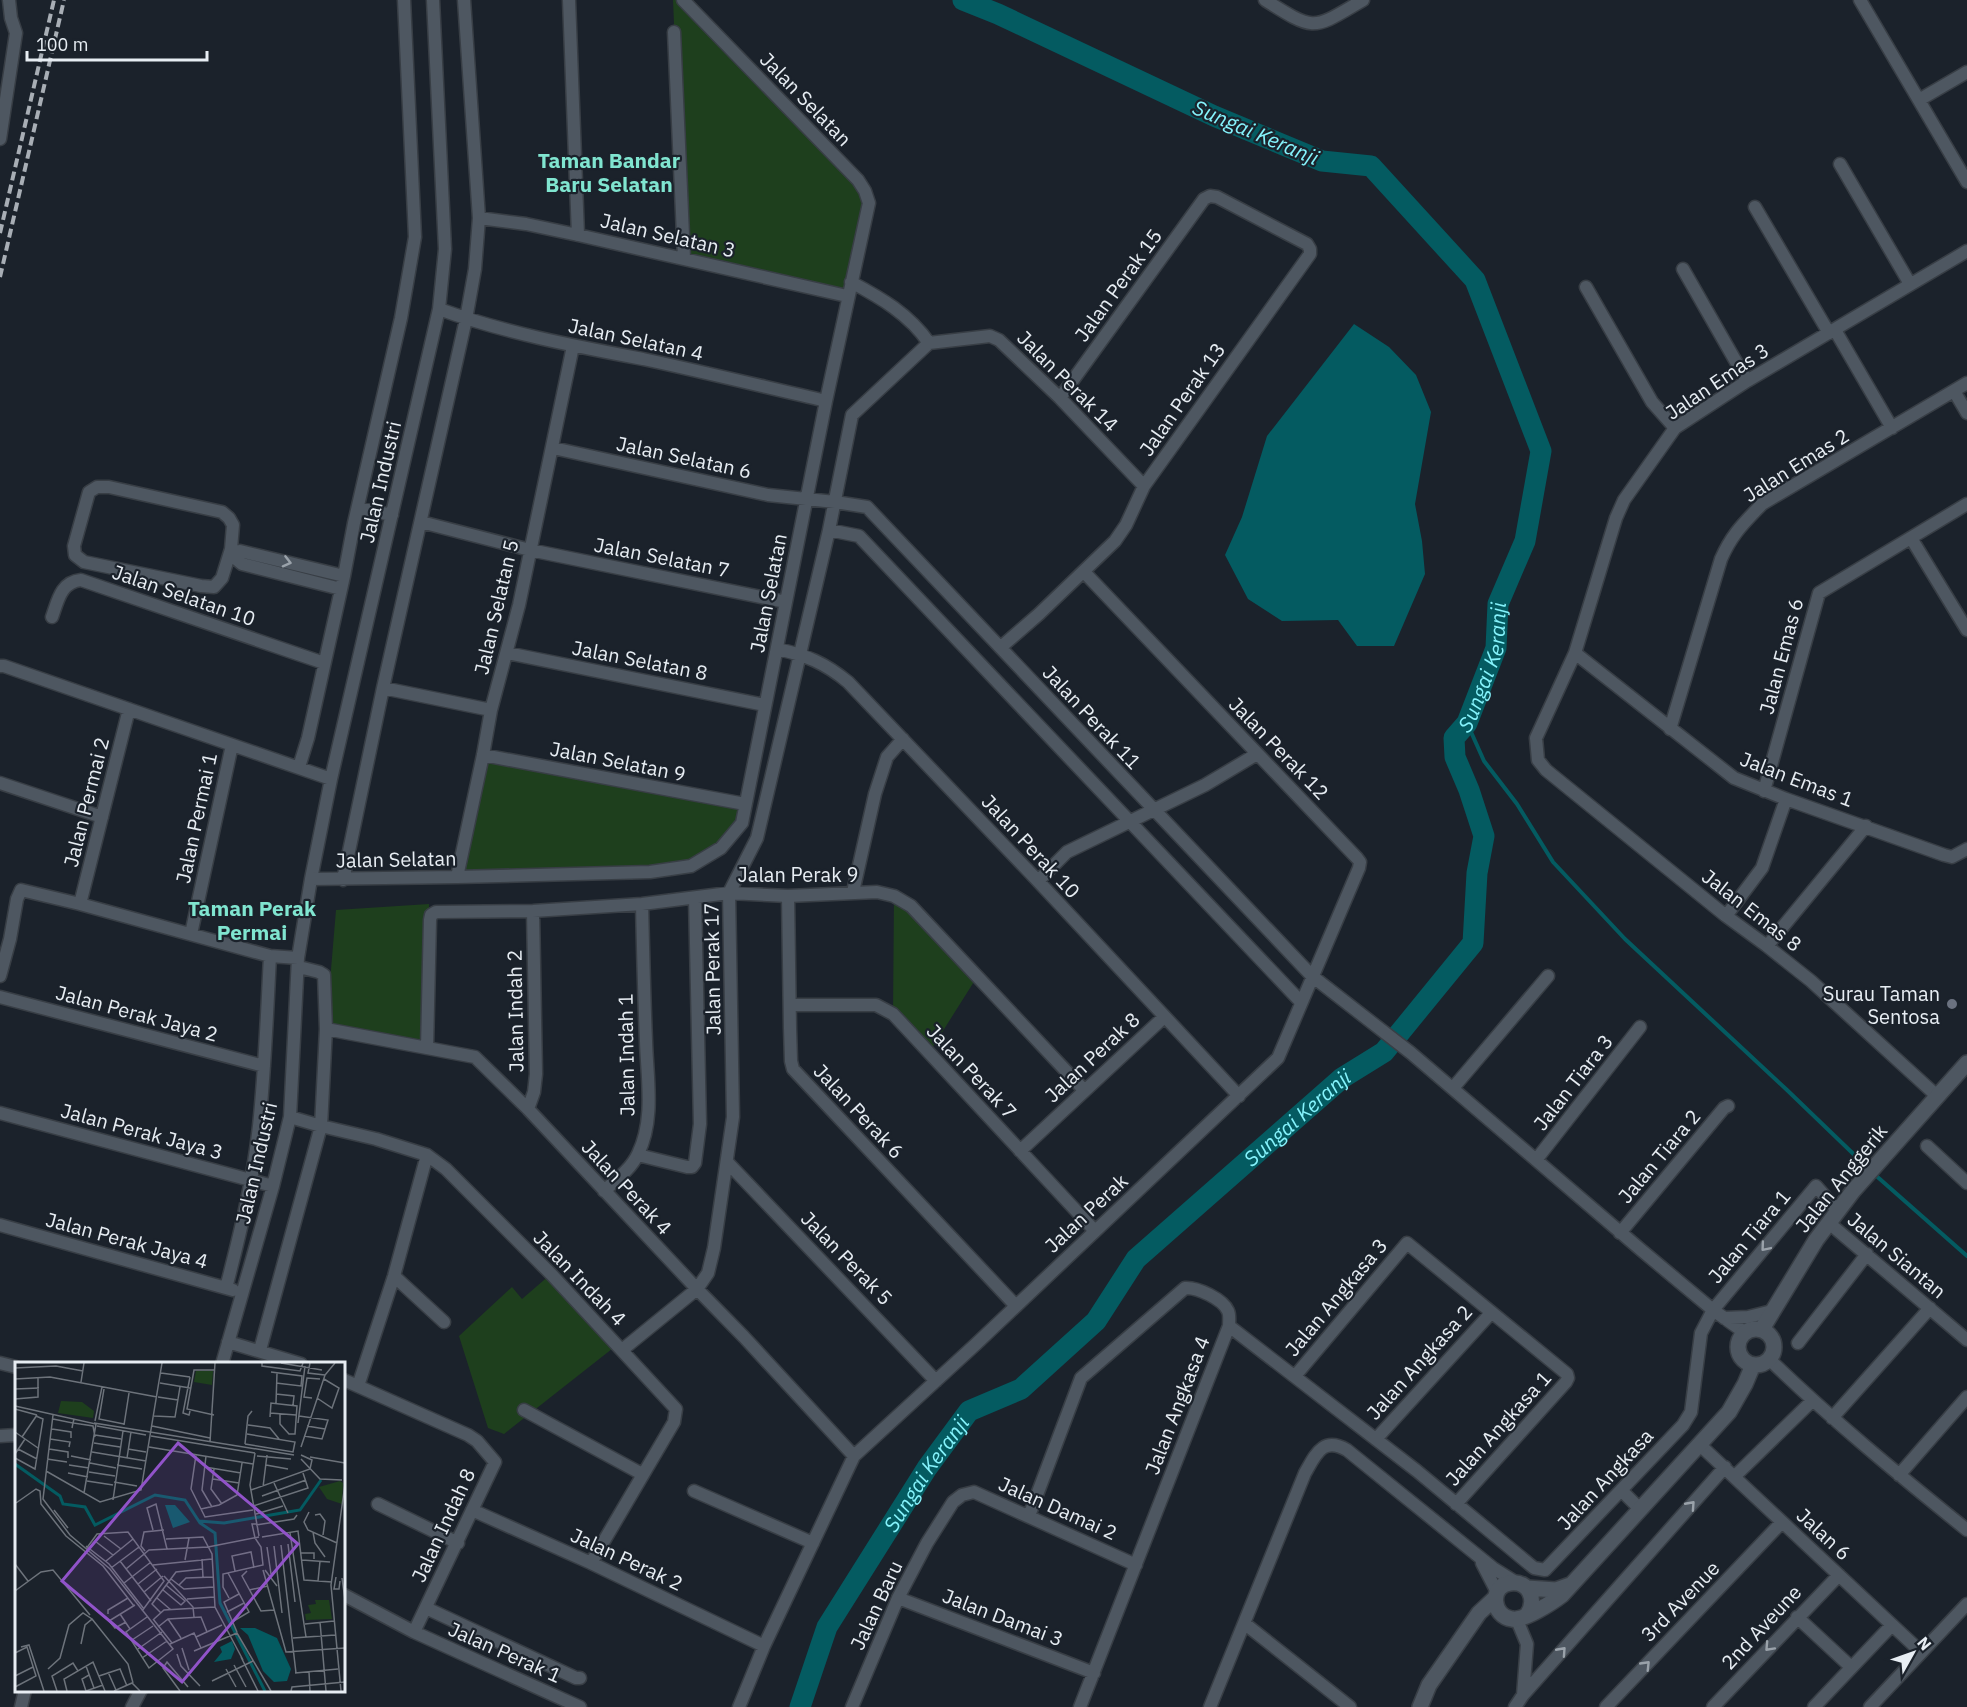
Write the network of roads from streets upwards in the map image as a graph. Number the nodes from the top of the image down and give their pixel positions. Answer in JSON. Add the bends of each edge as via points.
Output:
{"nodes":[{"id":1,"x":9,"y":0,"type":"edge"},
{"id":2,"x":404,"y":0,"type":"edge"},
{"id":3,"x":433,"y":0,"type":"edge"},
{"id":4,"x":464,"y":0,"type":"edge"},
{"id":5,"x":568,"y":0,"type":"edge"},
{"id":6,"x":683,"y":0,"type":"edge"},
{"id":7,"x":1265,"y":0,"type":"edge"},
{"id":8,"x":1363,"y":0,"type":"edge"},
{"id":9,"x":1860,"y":0,"type":"edge"},
{"id":10,"x":674,"y":32,"type":"dead end"},
{"id":11,"x":1967,"y":72,"type":"edge"},
{"id":12,"x":1919,"y":100,"type":"junction"},
{"id":13,"x":0,"y":140,"type":"edge"},
{"id":14,"x":1840,"y":164,"type":"dead end"},
{"id":15,"x":1967,"y":182,"type":"edge"},
{"id":16,"x":1210,"y":196,"type":"joint"},
{"id":17,"x":1755,"y":207,"type":"dead end"},
{"id":18,"x":479,"y":218,"type":"junction"},
{"id":19,"x":578,"y":235,"type":"junction"},
{"id":20,"x":1967,"y":251,"type":"edge"},
{"id":21,"x":684,"y":258,"type":"junction"},
{"id":22,"x":1683,"y":269,"type":"dead end"},
{"id":23,"x":851,"y":282,"type":"junction"},
{"id":24,"x":1910,"y":284,"type":"junction"},
{"id":25,"x":1586,"y":287,"type":"dead end"},
{"id":26,"x":847,"y":296,"type":"junction"},
{"id":27,"x":439,"y":309,"type":"junction"},
{"id":28,"x":466,"y":319,"type":"junction"},
{"id":29,"x":1832,"y":332,"type":"junction"},
{"id":30,"x":928,"y":343,"type":"junction"},
{"id":31,"x":573,"y":346,"type":"junction"},
{"id":32,"x":1747,"y":381,"type":"junction"},
{"id":33,"x":1967,"y":383,"type":"edge"},
{"id":34,"x":1954,"y":391,"type":"junction"},
{"id":35,"x":1060,"y":398,"type":"junction"},
{"id":36,"x":826,"y":401,"type":"junction"},
{"id":37,"x":1967,"y":413,"type":"edge"},
{"id":38,"x":1675,"y":428,"type":"junction"},
{"id":39,"x":1892,"y":428,"type":"junction"},
{"id":40,"x":553,"y":448,"type":"junction"},
{"id":41,"x":1144,"y":486,"type":"junction"},
{"id":42,"x":807,"y":499,"type":"junction"},
{"id":43,"x":835,"y":502,"type":"junction"},
{"id":44,"x":1967,"y":504,"type":"edge"},
{"id":45,"x":358,"y":508,"type":"junction"},
{"id":46,"x":392,"y":515,"type":"junction"},
{"id":47,"x":421,"y":522,"type":"junction"},
{"id":48,"x":829,"y":530,"type":"junction"},
{"id":49,"x":1911,"y":538,"type":"junction"},
{"id":50,"x":530,"y":550,"type":"junction"},
{"id":51,"x":230,"y":554,"type":"junction"},
{"id":52,"x":1084,"y":572,"type":"junction"},
{"id":53,"x":344,"y":576,"type":"junction"},
{"id":54,"x":341,"y":589,"type":"junction"},
{"id":55,"x":786,"y":602,"type":"junction"},
{"id":56,"x":52,"y":617,"type":"dead end"},
{"id":57,"x":1967,"y":630,"type":"edge"},
{"id":58,"x":1001,"y":647,"type":"junction"},
{"id":59,"x":777,"y":649,"type":"junction"},
{"id":60,"x":507,"y":653,"type":"junction"},
{"id":61,"x":1575,"y":653,"type":"junction"},
{"id":62,"x":801,"y":654,"type":"junction"},
{"id":63,"x":324,"y":663,"type":"junction"},
{"id":64,"x":0,"y":666,"type":"edge"},
{"id":65,"x":383,"y":688,"type":"junction"},
{"id":66,"x":765,"y":705,"type":"junction"},
{"id":67,"x":129,"y":709,"type":"junction"},
{"id":68,"x":491,"y":710,"type":"junction"},
{"id":69,"x":1670,"y":729,"type":"junction"},
{"id":70,"x":903,"y":740,"type":"junction"},
{"id":71,"x":232,"y":745,"type":"junction"},
{"id":72,"x":1257,"y":754,"type":"junction"},
{"id":73,"x":483,"y":755,"type":"junction"},
{"id":74,"x":1538,"y":760,"type":"joint"},
{"id":75,"x":299,"y":767,"type":"junction"},
{"id":76,"x":331,"y":779,"type":"junction"},
{"id":77,"x":0,"y":783,"type":"edge"},
{"id":78,"x":1764,"y":791,"type":"junction"},
{"id":79,"x":1786,"y":799,"type":"junction"},
{"id":80,"x":745,"y":804,"type":"junction"},
{"id":81,"x":1153,"y":810,"type":"junction"},
{"id":82,"x":102,"y":817,"type":"junction"},
{"id":83,"x":1130,"y":820,"type":"junction"},
{"id":84,"x":1866,"y":826,"type":"junction"},
{"id":85,"x":1967,"y":849,"type":"edge"},
{"id":86,"x":457,"y":877,"type":"junction"},
{"id":87,"x":311,"y":879,"type":"junction"},
{"id":88,"x":343,"y":880,"type":"junction"},
{"id":89,"x":1038,"y":882,"type":"junction"},
{"id":90,"x":853,"y":892,"type":"junction"},
{"id":91,"x":729,"y":893,"type":"junction"},
{"id":92,"x":788,"y":896,"type":"junction"},
{"id":93,"x":695,"y":898,"type":"junction"},
{"id":94,"x":80,"y":904,"type":"junction"},
{"id":95,"x":642,"y":904,"type":"junction"},
{"id":96,"x":533,"y":911,"type":"junction"},
{"id":97,"x":1726,"y":916,"type":"junction"},
{"id":98,"x":191,"y":934,"type":"junction"},
{"id":99,"x":1767,"y":945,"type":"junction"},
{"id":100,"x":270,"y":956,"type":"junction"},
{"id":101,"x":298,"y":962,"type":"junction"},
{"id":102,"x":0,"y":976,"type":"edge"},
{"id":103,"x":1312,"y":976,"type":"junction"},
{"id":104,"x":1548,"y":976,"type":"dead end"},
{"id":105,"x":0,"y":997,"type":"edge"},
{"id":106,"x":1301,"y":1002,"type":"junction"},
{"id":107,"x":790,"y":1005,"type":"junction"},
{"id":108,"x":1164,"y":1017,"type":"junction"},
{"id":109,"x":1640,"y":1028,"type":"dead end"},
{"id":110,"x":326,"y":1029,"type":"junction"},
{"id":111,"x":427,"y":1048,"type":"junction"},
{"id":112,"x":1967,"y":1064,"type":"edge"},
{"id":113,"x":264,"y":1066,"type":"junction"},
{"id":114,"x":1453,"y":1088,"type":"junction"},
{"id":115,"x":1084,"y":1090,"type":"junction"},
{"id":116,"x":1239,"y":1096,"type":"junction"},
{"id":117,"x":1937,"y":1096,"type":"junction"},
{"id":118,"x":1728,"y":1106,"type":"dead end"},
{"id":119,"x":528,"y":1109,"type":"junction"},
{"id":120,"x":0,"y":1113,"type":"edge"},
{"id":121,"x":290,"y":1117,"type":"junction"},
{"id":122,"x":321,"y":1126,"type":"junction"},
{"id":123,"x":1927,"y":1146,"type":"dead end"},
{"id":124,"x":1020,"y":1150,"type":"junction"},
{"id":125,"x":428,"y":1155,"type":"junction"},
{"id":126,"x":638,"y":1155,"type":"junction"},
{"id":127,"x":1536,"y":1160,"type":"junction"},
{"id":128,"x":728,"y":1163,"type":"junction"},
{"id":129,"x":251,"y":1180,"type":"junction"},
{"id":130,"x":1967,"y":1183,"type":"edge"},
{"id":131,"x":273,"y":1186,"type":"junction"},
{"id":132,"x":1816,"y":1186,"type":"joint"},
{"id":133,"x":604,"y":1191,"type":"junction"},
{"id":134,"x":1834,"y":1217,"type":"junction"},
{"id":135,"x":0,"y":1225,"type":"edge"},
{"id":136,"x":1095,"y":1231,"type":"junction"},
{"id":137,"x":1620,"y":1233,"type":"junction"},
{"id":138,"x":1867,"y":1254,"type":"junction"},
{"id":139,"x":394,"y":1276,"type":"junction"},
{"id":140,"x":226,"y":1288,"type":"junction"},
{"id":141,"x":697,"y":1289,"type":"junction"},
{"id":142,"x":243,"y":1294,"type":"junction"},
{"id":143,"x":1016,"y":1306,"type":"junction"},
{"id":144,"x":1930,"y":1308,"type":"junction"},
{"id":145,"x":1713,"y":1310,"type":"junction"},
{"id":146,"x":1772,"y":1311,"type":"junction"},
{"id":147,"x":1491,"y":1312,"type":"junction"},
{"id":148,"x":1724,"y":1318,"type":"junction"},
{"id":149,"x":444,"y":1322,"type":"dead end"},
{"id":150,"x":1229,"y":1326,"type":"junction"},
{"id":151,"x":1762,"y":1329,"type":"junction"},
{"id":152,"x":1744,"y":1332,"type":"junction"},
{"id":153,"x":1967,"y":1340,"type":"edge"},
{"id":154,"x":228,"y":1342,"type":"junction"},
{"id":155,"x":1798,"y":1343,"type":"dead end"},
{"id":156,"x":260,"y":1350,"type":"junction"},
{"id":157,"x":622,"y":1350,"type":"junction"},
{"id":158,"x":1769,"y":1359,"type":"junction"},
{"id":159,"x":223,"y":1362,"type":"edge"},
{"id":160,"x":295,"y":1362,"type":"edge"},
{"id":161,"x":0,"y":1363,"type":"edge"},
{"id":162,"x":1753,"y":1365,"type":"junction"},
{"id":163,"x":15,"y":1367,"type":"edge"},
{"id":164,"x":1295,"y":1376,"type":"junction"},
{"id":165,"x":345,"y":1380,"type":"edge"},
{"id":166,"x":936,"y":1381,"type":"junction"},
{"id":167,"x":358,"y":1386,"type":"junction"},
{"id":168,"x":1967,"y":1397,"type":"edge"},
{"id":169,"x":1812,"y":1401,"type":"junction"},
{"id":170,"x":524,"y":1410,"type":"dead end"},
{"id":171,"x":1691,"y":1412,"type":"joint"},
{"id":172,"x":1832,"y":1418,"type":"junction"},
{"id":173,"x":15,"y":1435,"type":"edge"},
{"id":174,"x":0,"y":1436,"type":"edge"},
{"id":175,"x":1376,"y":1439,"type":"junction"},
{"id":176,"x":1700,"y":1444,"type":"junction"},
{"id":177,"x":854,"y":1456,"type":"junction"},
{"id":178,"x":1725,"y":1467,"type":"junction"},
{"id":179,"x":642,"y":1474,"type":"junction"},
{"id":180,"x":1899,"y":1475,"type":"junction"},
{"id":181,"x":1734,"y":1477,"type":"junction"},
{"id":182,"x":1621,"y":1490,"type":"junction"},
{"id":183,"x":694,"y":1491,"type":"dead end"},
{"id":184,"x":962,"y":1495,"type":"joint"},
{"id":185,"x":378,"y":1504,"type":"dead end"},
{"id":186,"x":1456,"y":1504,"type":"junction"},
{"id":187,"x":1640,"y":1509,"type":"junction"},
{"id":188,"x":472,"y":1510,"type":"junction"},
{"id":189,"x":1029,"y":1516,"type":"junction"},
{"id":190,"x":1782,"y":1522,"type":"junction"},
{"id":191,"x":1967,"y":1530,"type":"edge"},
{"id":192,"x":458,"y":1543,"type":"junction"},
{"id":193,"x":813,"y":1543,"type":"junction"},
{"id":194,"x":1479,"y":1557,"type":"junction"},
{"id":195,"x":591,"y":1563,"type":"junction"},
{"id":196,"x":1136,"y":1565,"type":"junction"},
{"id":197,"x":1839,"y":1575,"type":"junction"},
{"id":198,"x":1570,"y":1585,"type":"junction"},
{"id":199,"x":1522,"y":1586,"type":"junction"},
{"id":200,"x":1496,"y":1595,"type":"junction"},
{"id":201,"x":345,"y":1596,"type":"edge"},
{"id":202,"x":898,"y":1598,"type":"junction"},
{"id":203,"x":1967,"y":1604,"type":"edge"},
{"id":204,"x":426,"y":1608,"type":"junction"},
{"id":205,"x":1500,"y":1614,"type":"junction"},
{"id":206,"x":1522,"y":1617,"type":"junction"},
{"id":207,"x":1797,"y":1617,"type":"junction"},
{"id":208,"x":1244,"y":1623,"type":"junction"},
{"id":209,"x":1892,"y":1625,"type":"junction"},
{"id":210,"x":414,"y":1632,"type":"junction"},
{"id":211,"x":1466,"y":1632,"type":"junction"},
{"id":212,"x":764,"y":1646,"type":"junction"},
{"id":213,"x":1921,"y":1652,"type":"junction"},
{"id":214,"x":1851,"y":1667,"type":"junction"},
{"id":215,"x":1094,"y":1673,"type":"junction"},
{"id":216,"x":580,"y":1678,"type":"dead end"},
{"id":217,"x":25,"y":1692,"type":"edge"},
{"id":218,"x":140,"y":1692,"type":"edge"},
{"id":219,"x":1523,"y":1695,"type":"junction"},
{"id":220,"x":855,"y":1706,"type":"edge"},
{"id":221,"x":21,"y":1707,"type":"edge"},
{"id":222,"x":130,"y":1707,"type":"edge"},
{"id":223,"x":580,"y":1707,"type":"edge"},
{"id":224,"x":739,"y":1707,"type":"edge"},
{"id":225,"x":1080,"y":1707,"type":"edge"},
{"id":226,"x":1210,"y":1707,"type":"edge"},
{"id":227,"x":1350,"y":1707,"type":"edge"},
{"id":228,"x":1420,"y":1707,"type":"edge"},
{"id":229,"x":1515,"y":1707,"type":"edge"},
{"id":230,"x":1606,"y":1707,"type":"edge"},
{"id":231,"x":1713,"y":1707,"type":"edge"},
{"id":232,"x":1814,"y":1707,"type":"edge"},
{"id":233,"x":1870,"y":1707,"type":"edge"}],
"edges":[{"from":1,"to":13,"type":"street","via":[[16,33]]},
{"from":2,"to":45,"type":"street","name":"Jalan Industri","via":[[415,237]]},
{"from":3,"to":27,"type":"street","name":"Jalan Industri","via":[[446,249]]},
{"from":4,"to":18,"type":"street"},
{"from":5,"to":19,"type":"street"},
{"from":6,"to":23,"type":"street","name":"Jalan Selatan","via":[[865,191],[869,203]]},
{"from":7,"to":8,"type":"street","via":[[1300,22],[1315,25]]},
{"from":9,"to":12,"type":"street"},
{"from":10,"to":21,"type":"street"},
{"from":11,"to":12,"type":"street"},
{"from":12,"to":15,"type":"street"},
{"from":14,"to":24,"type":"street"},
{"from":16,"to":35,"type":"street","name":"Jalan Perak 15","via":[[1204,199]]},
{"from":16,"to":41,"type":"street","name":"Jalan Perak 13","via":[[1307,244],[1310,254]]},
{"from":17,"to":29,"type":"street"},
{"from":18,"to":19,"type":"street","name":"Jalan Selatan 3"},
{"from":18,"to":28,"type":"street"},
{"from":19,"to":21,"type":"street","name":"Jalan Selatan 3"},
{"from":20,"to":24,"type":"street","name":"Jalan Emas 3"},
{"from":21,"to":26,"type":"street","name":"Jalan Selatan 3"},
{"from":22,"to":32,"type":"street"},
{"from":23,"to":26,"type":"street","name":"Jalan Selatan"},
{"from":23,"to":30,"type":"street","via":[[890,304],[919,328]]},
{"from":24,"to":29,"type":"street","name":"Jalan Emas 3"},
{"from":25,"to":38,"type":"street","via":[[1652,402]]},
{"from":26,"to":36,"type":"street","name":"Jalan Selatan"},
{"from":27,"to":28,"type":"street","name":"Jalan Selatan 4"},
{"from":27,"to":46,"type":"street","name":"Jalan Industri"},
{"from":28,"to":31,"type":"street","name":"Jalan Selatan 4"},
{"from":28,"to":47,"type":"street"},
{"from":29,"to":32,"type":"street","name":"Jalan Emas 3"},
{"from":29,"to":39,"type":"street"},
{"from":30,"to":35,"type":"street","name":"Jalan Perak 14","via":[[990,336]]},
{"from":30,"to":43,"type":"street","via":[[852,415]]},
{"from":31,"to":36,"type":"street","name":"Jalan Selatan 4"},
{"from":31,"to":40,"type":"street","name":"Jalan Selatan 5"},
{"from":32,"to":38,"type":"street","name":"Jalan Emas 3"},
{"from":33,"to":34,"type":"street","name":"Jalan Emas 2"},
{"from":34,"to":37,"type":"street"},
{"from":34,"to":39,"type":"street","name":"Jalan Emas 2"},
{"from":35,"to":41,"type":"street","name":"Jalan Perak 14"},
{"from":36,"to":42,"type":"street","name":"Jalan Selatan"},
{"from":38,"to":61,"type":"street","name":"Jalan Emas 3","via":[[1624,500]]},
{"from":39,"to":69,"type":"street","name":"Jalan Emas 2","via":[[1762,504],[1730,539]]},
{"from":40,"to":42,"type":"street","name":"Jalan Selatan 6","via":[[768,495]]},
{"from":40,"to":50,"type":"street","name":"Jalan Selatan 5"},
{"from":41,"to":52,"type":"street","name":"Jalan Perak 13","via":[[1120,533]]},
{"from":42,"to":43,"type":"street","name":"Jalan Selatan 6"},
{"from":42,"to":55,"type":"street","name":"Jalan Selatan"},
{"from":43,"to":48,"type":"street","name":"Jalan Perak 17"},
{"from":43,"to":58,"type":"street","name":"Jalan Perak 11","via":[[867,507]]},
{"from":44,"to":49,"type":"street","name":"Jalan Emas 6"},
{"from":45,"to":46,"type":"street"},
{"from":45,"to":53,"type":"street","name":"Jalan Industri"},
{"from":46,"to":76,"type":"street","name":"Jalan Industri"},
{"from":47,"to":50,"type":"street","name":"Jalan Selatan 7"},
{"from":47,"to":65,"type":"street"},
{"from":48,"to":62,"type":"street","name":"Jalan Perak 17"},
{"from":48,"to":83,"type":"street","via":[[859,536]]},
{"from":49,"to":57,"type":"street"},
{"from":49,"to":78,"type":"street","name":"Jalan Emas 6","via":[[1819,593]]},
{"from":50,"to":55,"type":"street","name":"Jalan Selatan 7"},
{"from":50,"to":60,"type":"street","name":"Jalan Selatan 5"},
{"from":51,"to":51,"type":"street","via":[[222,578],[214,587],[84,562],[75,555],[74,546],[89,492],[109,487],[222,512],[233,525]]},
{"from":51,"to":53,"type":"street","one_way":true,"via":[[240,551]]},
{"from":51,"to":54,"type":"street","via":[[242,564]]},
{"from":52,"to":58,"type":"street","name":"Jalan Perak 13"},
{"from":52,"to":72,"type":"street","name":"Jalan Perak 12"},
{"from":53,"to":54,"type":"street","name":"Jalan Industri"},
{"from":54,"to":63,"type":"street","name":"Jalan Industri"},
{"from":55,"to":59,"type":"street","name":"Jalan Selatan"},
{"from":56,"to":63,"type":"street","name":"Jalan Selatan 10","via":[[64,587],[81,580]]},
{"from":58,"to":81,"type":"street","name":"Jalan Perak 11"},
{"from":59,"to":62,"type":"street","name":"Jalan Perak 10"},
{"from":59,"to":66,"type":"street","name":"Jalan Selatan"},
{"from":60,"to":66,"type":"street","name":"Jalan Selatan 8"},
{"from":60,"to":68,"type":"street","name":"Jalan Selatan 5"},
{"from":61,"to":69,"type":"street","name":"Jalan Emas 1"},
{"from":61,"to":74,"type":"street","name":"Jalan Emas 3","via":[[1536,738]]},
{"from":62,"to":70,"type":"street","name":"Jalan Perak 10","via":[[831,667]]},
{"from":62,"to":91,"type":"street","name":"Jalan Perak 17","via":[[757,838]]},
{"from":63,"to":75,"type":"street","name":"Jalan Industri"},
{"from":64,"to":67,"type":"street"},
{"from":65,"to":68,"type":"street"},
{"from":65,"to":88,"type":"street"},
{"from":66,"to":80,"type":"street","name":"Jalan Selatan"},
{"from":67,"to":71,"type":"street"},
{"from":67,"to":82,"type":"street","name":"Jalan Permai 2"},
{"from":68,"to":73,"type":"street","name":"Jalan Selatan 5"},
{"from":69,"to":78,"type":"street","name":"Jalan Emas 1","via":[[1734,778]]},
{"from":70,"to":89,"type":"street","name":"Jalan Perak 10"},
{"from":70,"to":90,"type":"street","via":[[887,757]]},
{"from":71,"to":75,"type":"street"},
{"from":71,"to":98,"type":"street","name":"Jalan Permai 1"},
{"from":72,"to":81,"type":"street"},
{"from":72,"to":103,"type":"street","name":"Jalan Perak 12","via":[[1360,862]]},
{"from":73,"to":80,"type":"street","name":"Jalan Selatan 9"},
{"from":73,"to":86,"type":"street","name":"Jalan Selatan 5"},
{"from":74,"to":97,"type":"street","name":"Jalan Emas 8"},
{"from":75,"to":76,"type":"street"},
{"from":76,"to":87,"type":"street","name":"Jalan Industri"},
{"from":77,"to":82,"type":"street"},
{"from":78,"to":79,"type":"street","name":"Jalan Emas 1"},
{"from":79,"to":84,"type":"street","name":"Jalan Emas 1"},
{"from":79,"to":97,"type":"street","via":[[1762,868]]},
{"from":80,"to":86,"type":"street","name":"Jalan Selatan","via":[[742,823],[721,848],[691,866],[650,872]]},
{"from":81,"to":83,"type":"street"},
{"from":81,"to":103,"type":"street","name":"Jalan Perak 11"},
{"from":82,"to":94,"type":"street","name":"Jalan Permai 2"},
{"from":83,"to":89,"type":"street","via":[[1067,852]]},
{"from":83,"to":106,"type":"street"},
{"from":84,"to":85,"type":"street","name":"Jalan Emas 1","via":[[1952,857]]},
{"from":84,"to":99,"type":"street"},
{"from":86,"to":88,"type":"street","name":"Jalan Selatan"},
{"from":87,"to":88,"type":"street","name":"Jalan Selatan"},
{"from":87,"to":101,"type":"street","name":"Jalan Industri"},
{"from":89,"to":108,"type":"street","name":"Jalan Perak 10"},
{"from":90,"to":92,"type":"street","name":"Jalan Perak 9"},
{"from":90,"to":115,"type":"street","name":"Jalan Perak 9","via":[[894,896],[910,906]]},
{"from":91,"to":92,"type":"street","name":"Jalan Perak 9"},
{"from":91,"to":93,"type":"street","name":"Jalan Perak 9"},
{"from":91,"to":128,"type":"street","name":"Jalan Perak 17","via":[[733,1117]]},
{"from":92,"to":107,"type":"street","name":"Jalan Perak 6"},
{"from":93,"to":95,"type":"street","name":"Jalan Perak 9"},
{"from":93,"to":126,"type":"street","via":[[700,1124],[695,1164],[687,1167]]},
{"from":94,"to":98,"type":"street"},
{"from":94,"to":102,"type":"street","via":[[21,890]]},
{"from":95,"to":96,"type":"street","name":"Jalan Perak 9"},
{"from":95,"to":126,"type":"street","name":"Jalan Indah 1","via":[[650,1105]]},
{"from":96,"to":111,"type":"street","name":"Jalan Perak 9","via":[[431,915]]},
{"from":96,"to":119,"type":"street","name":"Jalan Indah 2","via":[[536,1074]]},
{"from":97,"to":99,"type":"street","name":"Jalan Emas 8"},
{"from":98,"to":100,"type":"street"},
{"from":99,"to":117,"type":"street","name":"Jalan Emas 8"},
{"from":100,"to":101,"type":"street"},
{"from":100,"to":113,"type":"street"},
{"from":101,"to":110,"type":"street","via":[[324,975]]},
{"from":101,"to":121,"type":"street","name":"Jalan Industri"},
{"from":103,"to":106,"type":"street","name":"Jalan Perak"},
{"from":103,"to":114,"type":"street","name":"Jalan Perak 11"},
{"from":104,"to":114,"type":"street"},
{"from":105,"to":113,"type":"street","name":"Jalan Perak Jaya 2"},
{"from":106,"to":116,"type":"street","name":"Jalan Perak","via":[[1278,1058]]},
{"from":107,"to":124,"type":"street","name":"Jalan Perak 7","via":[[876,1005],[893,1014]]},
{"from":107,"to":143,"type":"street","name":"Jalan Perak 6","via":[[794,1069]]},
{"from":108,"to":115,"type":"street","name":"Jalan Perak 8"},
{"from":108,"to":116,"type":"street","name":"Jalan Perak 10"},
{"from":109,"to":127,"type":"street","name":"Jalan Tiara 3"},
{"from":110,"to":111,"type":"street","name":"Jalan Perak 4"},
{"from":110,"to":122,"type":"street"},
{"from":111,"to":119,"type":"street","name":"Jalan Perak 4","via":[[476,1057]]},
{"from":112,"to":117,"type":"street","name":"Jalan Anggerik"},
{"from":113,"to":129,"type":"street"},
{"from":114,"to":127,"type":"street","name":"Jalan Perak 11"},
{"from":115,"to":124,"type":"street","name":"Jalan Perak 8"},
{"from":116,"to":136,"type":"street","name":"Jalan Perak"},
{"from":117,"to":134,"type":"street","name":"Jalan Anggerik"},
{"from":118,"to":137,"type":"street","name":"Jalan Tiara 2"},
{"from":119,"to":133,"type":"street","name":"Jalan Perak 4"},
{"from":120,"to":129,"type":"street","name":"Jalan Perak Jaya 3"},
{"from":121,"to":122,"type":"street","name":"Jalan Indah 4"},
{"from":121,"to":131,"type":"street","name":"Jalan Industri"},
{"from":122,"to":125,"type":"street","name":"Jalan Indah 4"},
{"from":122,"to":156,"type":"street"},
{"from":123,"to":130,"type":"street"},
{"from":124,"to":136,"type":"street","name":"Jalan Perak 7"},
{"from":125,"to":139,"type":"street"},
{"from":125,"to":157,"type":"street","name":"Jalan Indah 4","via":[[543,1266]]},
{"from":126,"to":133,"type":"street","name":"Jalan Indah 1"},
{"from":127,"to":137,"type":"street","name":"Jalan Perak 11"},
{"from":128,"to":141,"type":"street","name":"Jalan Perak 17","via":[[712,1257],[708,1273]]},
{"from":128,"to":166,"type":"street","name":"Jalan Perak 5"},
{"from":129,"to":131,"type":"street","name":"Jalan Perak Jaya 3"},
{"from":129,"to":140,"type":"street"},
{"from":131,"to":142,"type":"street","name":"Jalan Industri"},
{"from":132,"to":134,"type":"street","name":"Jalan Siantan"},
{"from":132,"to":145,"type":"street","name":"Jalan Tiara 1","one_way":true},
{"from":133,"to":141,"type":"street","name":"Jalan Perak 4"},
{"from":134,"to":138,"type":"street","name":"Jalan Siantan"},
{"from":134,"to":146,"type":"street","name":"Jalan Anggerik"},
{"from":135,"to":140,"type":"street","name":"Jalan Perak Jaya 4"},
{"from":136,"to":143,"type":"street","name":"Jalan Perak"},
{"from":137,"to":145,"type":"street","name":"Jalan Perak 11"},
{"from":138,"to":144,"type":"street","name":"Jalan Siantan"},
{"from":138,"to":155,"type":"street"},
{"from":139,"to":149,"type":"street"},
{"from":139,"to":167,"type":"street"},
{"from":140,"to":142,"type":"street","name":"Jalan Perak Jaya 4"},
{"from":141,"to":157,"type":"street"},
{"from":141,"to":177,"type":"street","name":"Jalan Perak 4"},
{"from":142,"to":154,"type":"street","name":"Jalan Industri"},
{"from":143,"to":166,"type":"street","name":"Jalan Perak"},
{"from":144,"to":153,"type":"street","name":"Jalan Siantan"},
{"from":144,"to":172,"type":"street"},
{"from":145,"to":148,"type":"street","name":"Jalan Perak 11"},
{"from":145,"to":171,"type":"street","name":"Jalan Tiara 1","via":[[1701,1333]]},
{"from":146,"to":148,"type":"street"},
{"from":146,"to":151,"type":"street","name":"Jalan Anggerik"},
{"from":147,"to":164,"type":"street","name":"Jalan Angkasa 3","via":[[1407,1243]]},
{"from":147,"to":175,"type":"street","name":"Jalan Angkasa 2"},
{"from":147,"to":186,"type":"street","name":"Jalan Angkasa 1","via":[[1568,1378]]},
{"from":148,"to":152,"type":"street","name":"Jalan Perak 11"},
{"from":150,"to":164,"type":"street"},
{"from":150,"to":189,"type":"street","name":"Jalan Angkasa 4","via":[[1229,1312],[1223,1303],[1185,1288],[1081,1378]]},
{"from":150,"to":196,"type":"street","name":"Jalan Angkasa 4"},
{"from":151,"to":152,"type":"street"},
{"from":151,"to":158,"type":"street","via":[[1774,1342]]},
{"from":152,"to":162,"type":"street","via":[[1738,1343],[1739,1355]]},
{"from":154,"to":156,"type":"street"},
{"from":154,"to":159,"type":"street","name":"Jalan Industri"},
{"from":156,"to":160,"type":"street"},
{"from":157,"to":179,"type":"street","name":"Jalan Indah 4","via":[[676,1409],[674,1422]]},
{"from":158,"to":162,"type":"street"},
{"from":158,"to":169,"type":"street"},
{"from":161,"to":163,"type":"street"},
{"from":162,"to":176,"type":"street","via":[[1729,1412]]},
{"from":164,"to":175,"type":"street"},
{"from":165,"to":167,"type":"street","name":"Jalan Indah 8"},
{"from":166,"to":177,"type":"street","name":"Jalan Perak"},
{"from":167,"to":188,"type":"street","name":"Jalan Indah 8","via":[[477,1441],[495,1462]]},
{"from":168,"to":180,"type":"street"},
{"from":169,"to":172,"type":"street"},
{"from":169,"to":181,"type":"street"},
{"from":170,"to":179,"type":"street"},
{"from":171,"to":182,"type":"street","name":"Jalan Angkasa"},
{"from":172,"to":180,"type":"street"},
{"from":173,"to":174,"type":"street"},
{"from":175,"to":186,"type":"street"},
{"from":176,"to":178,"type":"street","name":"Jalan 6"},
{"from":176,"to":187,"type":"street"},
{"from":177,"to":193,"type":"street"},
{"from":178,"to":181,"type":"street","name":"Jalan 6"},
{"from":219,"to":178,"type":"street","one_way":true},
{"from":179,"to":195,"type":"street","name":"Jalan Indah 4"},
{"from":180,"to":191,"type":"street"},
{"from":181,"to":190,"type":"street","name":"Jalan 6"},
{"from":182,"to":186,"type":"street","name":"Jalan Angkasa","via":[[1545,1570],[1533,1568]]},
{"from":182,"to":187,"type":"street"},
{"from":183,"to":193,"type":"street"},
{"from":184,"to":189,"type":"street","name":"Jalan Damai 2","via":[[974,1492]]},
{"from":184,"to":202,"type":"street","name":"Jalan Baru","via":[[953,1502],[927,1543]]},
{"from":185,"to":192,"type":"street"},
{"from":187,"to":198,"type":"street"},
{"from":188,"to":192,"type":"street","name":"Jalan Indah 8"},
{"from":188,"to":195,"type":"street","name":"Jalan Perak 2"},
{"from":189,"to":196,"type":"street","name":"Jalan Damai 2"},
{"from":190,"to":197,"type":"street","name":"Jalan 6"},
{"from":230,"to":190,"type":"street","name":"3rd Avenue","one_way":true},
{"from":192,"to":204,"type":"street","name":"Jalan Indah 8"},
{"from":193,"to":212,"type":"street"},
{"from":194,"to":199,"type":"street"},
{"from":194,"to":200,"type":"street"},
{"from":194,"to":208,"type":"street","via":[[1347,1450],[1329,1444],[1315,1456],[1305,1473]]},
{"from":195,"to":212,"type":"street","name":"Jalan Perak 2"},
{"from":196,"to":215,"type":"street","name":"Jalan Angkasa 4"},
{"from":197,"to":207,"type":"street","name":"2nd Aveune"},
{"from":197,"to":209,"type":"street","name":"Jalan 6"},
{"from":198,"to":199,"type":"street","via":[[1556,1590]]},
{"from":198,"to":206,"type":"street","via":[[1549,1606]]},
{"from":199,"to":200,"type":"street","via":[[1505,1584]]},
{"from":199,"to":206,"type":"street","via":[[1532,1599],[1530,1610]]},
{"from":200,"to":205,"type":"street"},
{"from":200,"to":211,"type":"street"},
{"from":201,"to":210,"type":"street","name":"Jalan Perak 1"},
{"from":202,"to":215,"type":"street","name":"Jalan Damai 3"},
{"from":202,"to":220,"type":"street","name":"Jalan Baru"},
{"from":203,"to":213,"type":"street"},
{"from":204,"to":210,"type":"street","name":"Jalan Indah 8"},
{"from":204,"to":216,"type":"street"},
{"from":205,"to":206,"type":"street","via":[[1505,1618]]},
{"from":205,"to":211,"type":"street"},
{"from":206,"to":219,"type":"street","via":[[1527,1644]]},
{"from":207,"to":214,"type":"street"},
{"from":207,"to":231,"type":"street","name":"2nd Aveune","one_way":true},
{"from":208,"to":226,"type":"street"},
{"from":208,"to":227,"type":"street"},
{"from":209,"to":213,"type":"street","name":"Jalan 6"},
{"from":209,"to":214,"type":"street"},
{"from":210,"to":223,"type":"street","name":"Jalan Perak 1"},
{"from":211,"to":228,"type":"street","via":[[1429,1685]]},
{"from":212,"to":224,"type":"street"},
{"from":213,"to":233,"type":"street"},
{"from":214,"to":232,"type":"street"},
{"from":215,"to":225,"type":"street","name":"Jalan Angkasa 4"},
{"from":217,"to":221,"type":"street"},
{"from":218,"to":222,"type":"street"},
{"from":219,"to":229,"type":"street"}]}
